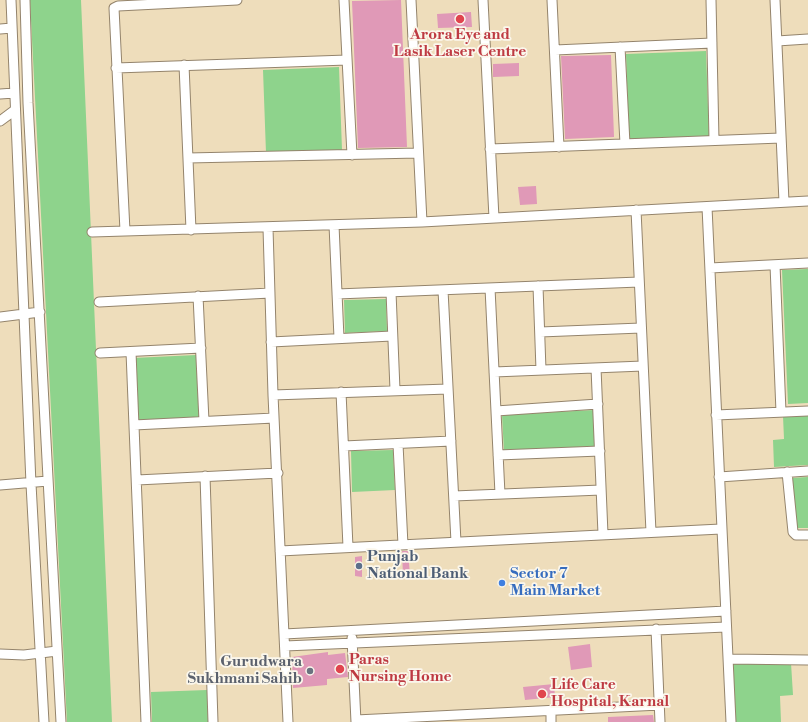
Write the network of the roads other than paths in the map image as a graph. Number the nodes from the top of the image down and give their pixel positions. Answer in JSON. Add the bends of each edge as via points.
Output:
{"nodes":[{"id":1,"x":11,"y":0,"type":"edge"},
{"id":2,"x":25,"y":0,"type":"edge"},
{"id":3,"x":237,"y":0,"type":"edge"},
{"id":4,"x":344,"y":0,"type":"edge"},
{"id":5,"x":411,"y":0,"type":"edge"},
{"id":6,"x":483,"y":0,"type":"edge"},
{"id":7,"x":552,"y":0,"type":"edge"},
{"id":8,"x":711,"y":0,"type":"edge"},
{"id":9,"x":775,"y":0,"type":"edge"},
{"id":10,"x":12,"y":28,"type":"junction"},
{"id":11,"x":0,"y":29,"type":"edge"},
{"id":12,"x":808,"y":39,"type":"edge"},
{"id":13,"x":777,"y":41,"type":"junction"},
{"id":14,"x":712,"y":43,"type":"junction"},
{"id":15,"x":620,"y":47,"type":"junction"},
{"id":16,"x":555,"y":50,"type":"junction"},
{"id":17,"x":347,"y":60,"type":"junction"},
{"id":18,"x":184,"y":65,"type":"junction"},
{"id":19,"x":116,"y":68,"type":"junction"},
{"id":20,"x":14,"y":93,"type":"junction"},
{"id":21,"x":0,"y":94,"type":"edge"},
{"id":22,"x":28,"y":103,"type":"junction"},
{"id":23,"x":15,"y":107,"type":"junction"},
{"id":24,"x":0,"y":121,"type":"edge"},
{"id":25,"x":781,"y":138,"type":"junction"},
{"id":26,"x":714,"y":140,"type":"junction"},
{"id":27,"x":625,"y":144,"type":"junction"},
{"id":28,"x":559,"y":147,"type":"junction"},
{"id":29,"x":490,"y":149,"type":"junction"},
{"id":30,"x":418,"y":153,"type":"junction"},
{"id":31,"x":352,"y":155,"type":"junction"},
{"id":32,"x":188,"y":158,"type":"junction"},
{"id":33,"x":808,"y":201,"type":"edge"},
{"id":34,"x":784,"y":202,"type":"junction"},
{"id":35,"x":707,"y":206,"type":"junction"},
{"id":36,"x":636,"y":210,"type":"junction"},
{"id":37,"x":494,"y":218,"type":"junction"},
{"id":38,"x":422,"y":222,"type":"junction"},
{"id":39,"x":334,"y":226,"type":"junction"},
{"id":40,"x":268,"y":228,"type":"junction"},
{"id":41,"x":192,"y":230,"type":"junction"},
{"id":42,"x":125,"y":231,"type":"junction"},
{"id":43,"x":92,"y":232,"type":"dead end"},
{"id":44,"x":808,"y":263,"type":"edge"},
{"id":45,"x":775,"y":265,"type":"junction"},
{"id":46,"x":710,"y":268,"type":"junction"},
{"id":47,"x":639,"y":282,"type":"junction"},
{"id":48,"x":538,"y":286,"type":"junction"},
{"id":49,"x":490,"y":288,"type":"junction"},
{"id":50,"x":443,"y":290,"type":"junction"},
{"id":51,"x":391,"y":292,"type":"junction"},
{"id":52,"x":270,"y":293,"type":"junction"},
{"id":53,"x":337,"y":294,"type":"junction"},
{"id":54,"x":198,"y":296,"type":"junction"},
{"id":55,"x":99,"y":302,"type":"dead end"},
{"id":56,"x":40,"y":312,"type":"junction"},
{"id":57,"x":24,"y":314,"type":"junction"},
{"id":58,"x":0,"y":317,"type":"edge"},
{"id":59,"x":641,"y":328,"type":"junction"},
{"id":60,"x":540,"y":332,"type":"junction"},
{"id":61,"x":392,"y":336,"type":"junction"},
{"id":62,"x":339,"y":338,"type":"junction"},
{"id":63,"x":271,"y":342,"type":"junction"},
{"id":64,"x":201,"y":348,"type":"junction"},
{"id":65,"x":131,"y":352,"type":"junction"},
{"id":66,"x":100,"y":353,"type":"dead end"},
{"id":67,"x":643,"y":366,"type":"junction"},
{"id":68,"x":596,"y":368,"type":"junction"},
{"id":69,"x":541,"y":370,"type":"junction"},
{"id":70,"x":494,"y":372,"type":"junction"},
{"id":71,"x":448,"y":389,"type":"junction"},
{"id":72,"x":395,"y":390,"type":"junction"},
{"id":73,"x":341,"y":392,"type":"junction"},
{"id":74,"x":273,"y":395,"type":"junction"},
{"id":75,"x":598,"y":404,"type":"junction"},
{"id":76,"x":496,"y":410,"type":"junction"},
{"id":77,"x":808,"y":411,"type":"edge"},
{"id":78,"x":781,"y":412,"type":"junction"},
{"id":79,"x":716,"y":415,"type":"junction"},
{"id":80,"x":274,"y":418,"type":"junction"},
{"id":81,"x":204,"y":421,"type":"junction"},
{"id":82,"x":134,"y":425,"type":"junction"},
{"id":83,"x":451,"y":441,"type":"junction"},
{"id":84,"x":398,"y":444,"type":"junction"},
{"id":85,"x":344,"y":446,"type":"junction"},
{"id":86,"x":600,"y":451,"type":"junction"},
{"id":87,"x":498,"y":455,"type":"junction"},
{"id":88,"x":808,"y":471,"type":"edge"},
{"id":89,"x":278,"y":472,"type":"junction"},
{"id":90,"x":787,"y":472,"type":"junction"},
{"id":91,"x":205,"y":476,"type":"junction"},
{"id":92,"x":719,"y":477,"type":"junction"},
{"id":93,"x":137,"y":480,"type":"junction"},
{"id":94,"x":48,"y":481,"type":"junction"},
{"id":95,"x":31,"y":484,"type":"junction"},
{"id":96,"x":0,"y":485,"type":"edge"},
{"id":97,"x":601,"y":490,"type":"junction"},
{"id":98,"x":500,"y":494,"type":"junction"},
{"id":99,"x":454,"y":496,"type":"junction"},
{"id":100,"x":721,"y":529,"type":"junction"},
{"id":101,"x":651,"y":532,"type":"junction"},
{"id":102,"x":603,"y":534,"type":"junction"},
{"id":103,"x":808,"y":534,"type":"edge"},
{"id":104,"x":456,"y":542,"type":"junction"},
{"id":105,"x":403,"y":544,"type":"junction"},
{"id":106,"x":348,"y":547,"type":"junction"},
{"id":107,"x":280,"y":551,"type":"junction"},
{"id":108,"x":726,"y":611,"type":"junction"},
{"id":109,"x":574,"y":619,"type":"junction"},
{"id":110,"x":457,"y":625,"type":"junction"},
{"id":111,"x":726,"y":627,"type":"junction"},
{"id":112,"x":656,"y":629,"type":"junction"},
{"id":113,"x":352,"y":630,"type":"junction"},
{"id":114,"x":575,"y":633,"type":"junction"},
{"id":115,"x":284,"y":634,"type":"junction"},
{"id":116,"x":457,"y":638,"type":"junction"},
{"id":117,"x":352,"y":643,"type":"junction"},
{"id":118,"x":285,"y":646,"type":"junction"},
{"id":119,"x":57,"y":651,"type":"junction"},
{"id":120,"x":0,"y":654,"type":"edge"},
{"id":121,"x":40,"y":654,"type":"junction"},
{"id":122,"x":728,"y":659,"type":"junction"},
{"id":123,"x":808,"y":660,"type":"edge"},
{"id":124,"x":660,"y":705,"type":"junction"},
{"id":125,"x":551,"y":711,"type":"junction"},
{"id":126,"x":356,"y":721,"type":"edge"},
{"id":127,"x":44,"y":722,"type":"edge"},
{"id":128,"x":61,"y":722,"type":"edge"},
{"id":129,"x":146,"y":722,"type":"edge"},
{"id":130,"x":213,"y":722,"type":"edge"},
{"id":131,"x":288,"y":722,"type":"edge"},
{"id":132,"x":551,"y":722,"type":"edge"},
{"id":133,"x":660,"y":722,"type":"edge"},
{"id":134,"x":731,"y":722,"type":"edge"}],
"edges":[{"from":1,"to":10,"type":"street"},
{"from":2,"to":22,"type":"street"},
{"from":3,"to":19,"type":"street","via":[[115,6]]},
{"from":4,"to":17,"type":"street"},
{"from":5,"to":30,"type":"street"},
{"from":6,"to":29,"type":"street"},
{"from":7,"to":16,"type":"street"},
{"from":8,"to":14,"type":"street"},
{"from":9,"to":13,"type":"street"},
{"from":10,"to":11,"type":"street"},
{"from":10,"to":20,"type":"street"},
{"from":12,"to":13,"type":"street"},
{"from":13,"to":25,"type":"street"},
{"from":14,"to":15,"type":"street"},
{"from":14,"to":26,"type":"street"},
{"from":15,"to":16,"type":"street"},
{"from":15,"to":27,"type":"street"},
{"from":16,"to":28,"type":"street"},
{"from":17,"to":18,"type":"street"},
{"from":17,"to":31,"type":"street"},
{"from":18,"to":19,"type":"street"},
{"from":18,"to":32,"type":"street"},
{"from":19,"to":42,"type":"street"},
{"from":20,"to":21,"type":"street"},
{"from":20,"to":23,"type":"street"},
{"from":22,"to":23,"type":"street"},
{"from":22,"to":56,"type":"street"},
{"from":23,"to":24,"type":"street"},
{"from":23,"to":57,"type":"street"},
{"from":25,"to":26,"type":"street"},
{"from":25,"to":34,"type":"street"},
{"from":26,"to":27,"type":"street"},
{"from":27,"to":28,"type":"street"},
{"from":28,"to":29,"type":"street"},
{"from":29,"to":37,"type":"street"},
{"from":30,"to":31,"type":"street"},
{"from":30,"to":38,"type":"street"},
{"from":31,"to":32,"type":"street"},
{"from":32,"to":41,"type":"street"},
{"from":33,"to":34,"type":"street"},
{"from":34,"to":35,"type":"street"},
{"from":35,"to":36,"type":"street"},
{"from":35,"to":46,"type":"street"},
{"from":36,"to":37,"type":"street"},
{"from":36,"to":47,"type":"street"},
{"from":37,"to":38,"type":"street"},
{"from":38,"to":39,"type":"street"},
{"from":39,"to":40,"type":"street"},
{"from":39,"to":53,"type":"street"},
{"from":40,"to":41,"type":"street"},
{"from":40,"to":52,"type":"street"},
{"from":41,"to":42,"type":"street"},
{"from":42,"to":43,"type":"street"},
{"from":44,"to":45,"type":"street"},
{"from":45,"to":46,"type":"street"},
{"from":45,"to":78,"type":"street"},
{"from":46,"to":79,"type":"street"},
{"from":47,"to":48,"type":"street"},
{"from":47,"to":59,"type":"street"},
{"from":48,"to":49,"type":"street"},
{"from":48,"to":60,"type":"street"},
{"from":49,"to":50,"type":"street"},
{"from":49,"to":70,"type":"street"},
{"from":50,"to":51,"type":"street"},
{"from":50,"to":71,"type":"street"},
{"from":51,"to":53,"type":"street"},
{"from":51,"to":61,"type":"street"},
{"from":52,"to":54,"type":"street"},
{"from":52,"to":63,"type":"street"},
{"from":53,"to":62,"type":"street"},
{"from":54,"to":55,"type":"street"},
{"from":54,"to":64,"type":"street"},
{"from":56,"to":57,"type":"street"},
{"from":56,"to":94,"type":"street"},
{"from":57,"to":58,"type":"street"},
{"from":57,"to":95,"type":"street"},
{"from":59,"to":60,"type":"street"},
{"from":59,"to":67,"type":"street"},
{"from":60,"to":69,"type":"street"},
{"from":61,"to":62,"type":"street"},
{"from":61,"to":72,"type":"street"},
{"from":62,"to":63,"type":"street"},
{"from":63,"to":74,"type":"street"},
{"from":64,"to":65,"type":"street"},
{"from":64,"to":81,"type":"street"},
{"from":65,"to":66,"type":"street"},
{"from":65,"to":82,"type":"street"},
{"from":67,"to":68,"type":"street"},
{"from":67,"to":101,"type":"street"},
{"from":68,"to":69,"type":"street"},
{"from":68,"to":75,"type":"street"},
{"from":69,"to":70,"type":"street"},
{"from":70,"to":76,"type":"street"},
{"from":71,"to":72,"type":"street"},
{"from":71,"to":83,"type":"street"},
{"from":72,"to":73,"type":"street"},
{"from":73,"to":74,"type":"street"},
{"from":73,"to":85,"type":"street"},
{"from":74,"to":80,"type":"street"},
{"from":75,"to":76,"type":"street"},
{"from":75,"to":86,"type":"street"},
{"from":76,"to":87,"type":"street"},
{"from":77,"to":78,"type":"street"},
{"from":78,"to":79,"type":"street"},
{"from":79,"to":92,"type":"street"},
{"from":80,"to":81,"type":"street"},
{"from":80,"to":89,"type":"street"},
{"from":81,"to":82,"type":"street"},
{"from":82,"to":93,"type":"street"},
{"from":83,"to":84,"type":"street"},
{"from":83,"to":99,"type":"street"},
{"from":84,"to":85,"type":"street"},
{"from":84,"to":105,"type":"street"},
{"from":85,"to":106,"type":"street"},
{"from":86,"to":87,"type":"street"},
{"from":86,"to":97,"type":"street"},
{"from":87,"to":98,"type":"street"},
{"from":88,"to":90,"type":"street"},
{"from":89,"to":91,"type":"street"},
{"from":89,"to":107,"type":"street"},
{"from":90,"to":92,"type":"street"},
{"from":90,"to":103,"type":"street","via":[[793,532],[796,535]]},
{"from":91,"to":93,"type":"street"},
{"from":91,"to":130,"type":"street"},
{"from":92,"to":100,"type":"street"},
{"from":93,"to":129,"type":"street"},
{"from":94,"to":95,"type":"street"},
{"from":94,"to":119,"type":"street"},
{"from":95,"to":96,"type":"street"},
{"from":95,"to":121,"type":"street"},
{"from":97,"to":98,"type":"street"},
{"from":97,"to":102,"type":"street"},
{"from":98,"to":99,"type":"street"},
{"from":99,"to":104,"type":"street"},
{"from":100,"to":101,"type":"street"},
{"from":100,"to":108,"type":"street"},
{"from":101,"to":102,"type":"street"},
{"from":102,"to":104,"type":"street"},
{"from":104,"to":105,"type":"street"},
{"from":105,"to":106,"type":"street"},
{"from":106,"to":107,"type":"street"},
{"from":107,"to":115,"type":"street"},
{"from":108,"to":109,"type":"street"},
{"from":108,"to":111,"type":"street"},
{"from":109,"to":110,"type":"street"},
{"from":109,"to":114,"type":"street"},
{"from":110,"to":113,"type":"street"},
{"from":110,"to":116,"type":"street"},
{"from":111,"to":112,"type":"street"},
{"from":111,"to":122,"type":"street"},
{"from":112,"to":114,"type":"street"},
{"from":112,"to":124,"type":"street"},
{"from":113,"to":115,"type":"street"},
{"from":113,"to":117,"type":"street"},
{"from":114,"to":116,"type":"street"},
{"from":115,"to":118,"type":"street"},
{"from":116,"to":117,"type":"street"},
{"from":117,"to":118,"type":"street"},
{"from":117,"to":126,"type":"street"},
{"from":118,"to":131,"type":"street"},
{"from":119,"to":121,"type":"street"},
{"from":119,"to":128,"type":"street"},
{"from":120,"to":121,"type":"street"},
{"from":121,"to":127,"type":"street"},
{"from":122,"to":123,"type":"street"},
{"from":122,"to":134,"type":"street"},
{"from":124,"to":125,"type":"street"},
{"from":124,"to":133,"type":"street"},
{"from":125,"to":126,"type":"street"},
{"from":125,"to":132,"type":"street"}]}
